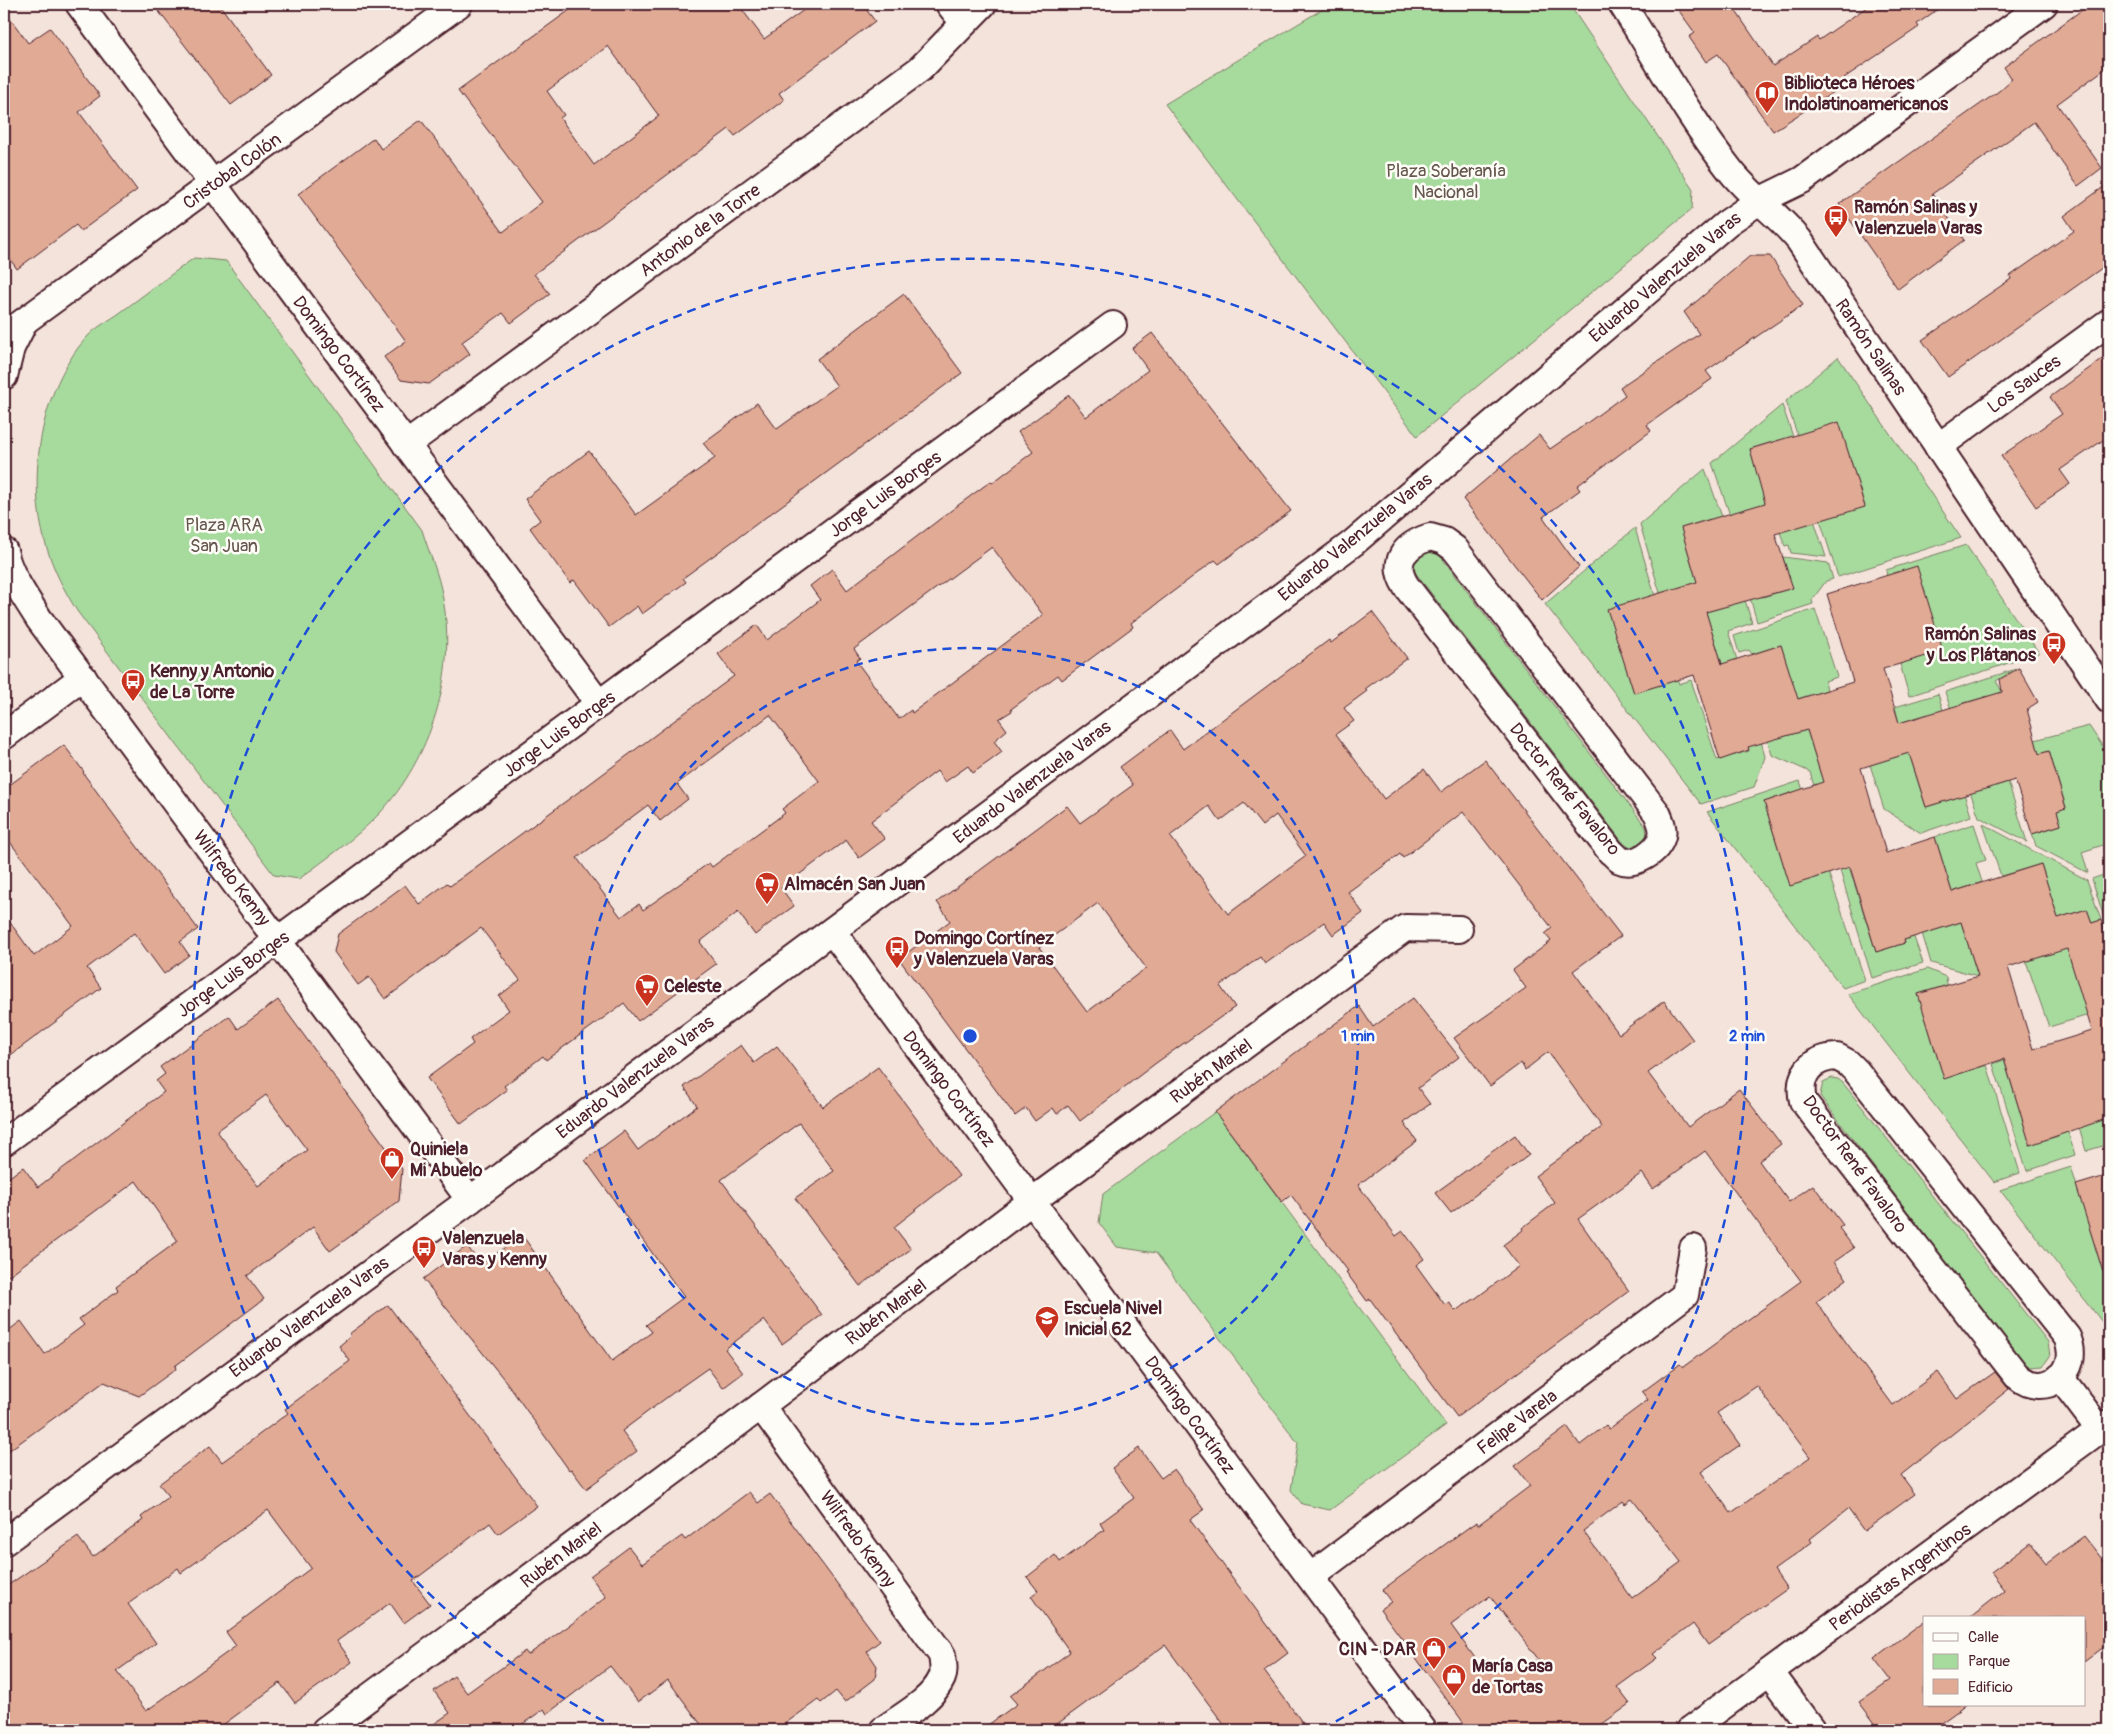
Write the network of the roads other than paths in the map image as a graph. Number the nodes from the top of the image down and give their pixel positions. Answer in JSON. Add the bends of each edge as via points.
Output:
{"nodes":[{"id":1,"x":79,"y":4,"type":"edge"},
{"id":2,"x":459,"y":4,"type":"edge"},
{"id":3,"x":983,"y":4,"type":"edge"},
{"id":4,"x":1622,"y":4,"type":"edge"},
{"id":5,"x":2044,"y":4,"type":"edge"},
{"id":6,"x":957,"y":14,"type":"edge"},
{"id":7,"x":213,"y":184,"type":"junction"},
{"id":8,"x":1759,"y":201,"type":"junction"},
{"id":9,"x":24,"y":321,"type":"junction"},
{"id":10,"x":2109,"y":322,"type":"edge"},
{"id":11,"x":1113,"y":325,"type":"dead end"},
{"id":12,"x":4,"y":336,"type":"edge"},
{"id":13,"x":4,"y":376,"type":"edge"},
{"id":14,"x":406,"y":445,"type":"junction"},
{"id":15,"x":1938,"y":447,"type":"junction"},
{"id":16,"x":1388,"y":514,"type":"junction"},
{"id":17,"x":1412,"y":546,"type":"junction"},
{"id":18,"x":4,"y":551,"type":"edge"},
{"id":19,"x":83,"y":678,"type":"junction"},
{"id":20,"x":2108,"y":696,"type":"edge"},
{"id":21,"x":599,"y":704,"type":"junction"},
{"id":22,"x":4,"y":736,"type":"edge"},
{"id":23,"x":1458,"y":930,"type":"dead end"},
{"id":24,"x":832,"y":931,"type":"junction"},
{"id":25,"x":278,"y":941,"type":"junction"},
{"id":26,"x":4,"y":1142,"type":"edge"},
{"id":27,"x":470,"y":1200,"type":"junction"},
{"id":28,"x":1032,"y":1201,"type":"junction"},
{"id":29,"x":1693,"y":1248,"type":"dead end"},
{"id":30,"x":2060,"y":1377,"type":"junction"},
{"id":31,"x":761,"y":1406,"type":"junction"},
{"id":32,"x":2105,"y":1426,"type":"edge"},
{"id":33,"x":4,"y":1542,"type":"edge"},
{"id":34,"x":1310,"y":1577,"type":"junction"},
{"id":35,"x":1770,"y":1672,"type":"junction"},
{"id":36,"x":325,"y":1730,"type":"edge"},
{"id":37,"x":883,"y":1730,"type":"edge"},
{"id":38,"x":1423,"y":1730,"type":"edge"},
{"id":39,"x":1690,"y":1730,"type":"edge"},
{"id":40,"x":1814,"y":1730,"type":"edge"}],
"edges":[{"from":1,"to":7,"type":"street","name":"Domingo Cortínez"},
{"from":2,"to":7,"type":"street","name":"Cristobal Colón"},
{"from":3,"to":6,"type":"street","name":"Antonio de la Torre"},
{"from":4,"to":8,"type":"street","name":"Ramón Salinas","via":[[1712,146]]},
{"from":5,"to":8,"type":"street","name":"Eduardo Valenzuela Varas","via":[[1802,180]]},
{"from":6,"to":14,"type":"street","name":"Antonio de la Torre","via":[[920,69]]},
{"from":7,"to":9,"type":"street","name":"Cristobal Colón"},
{"from":7,"to":14,"type":"street","name":"Domingo Cortínez"},
{"from":8,"to":15,"type":"street","name":"Ramón Salinas","via":[[1799,240]]},
{"from":8,"to":16,"type":"street","name":"Eduardo Valenzuela Varas","via":[[1727,223]]},
{"from":9,"to":12,"type":"street","name":"Cristobal Colón"},
{"from":9,"to":13,"type":"street","via":[[11,348]]},
{"from":10,"to":15,"type":"street","name":"Los Sauces"},
{"from":11,"to":21,"type":"street","name":"Jorge Luis Borges"},
{"from":14,"to":21,"type":"street","name":"Domingo Cortínez"},
{"from":15,"to":20,"type":"street","name":"Ramón Salinas"},
{"from":16,"to":17,"type":"street"},
{"from":16,"to":24,"type":"street","name":"Eduardo Valenzuela Varas"},
{"from":17,"to":17,"type":"street","name":"Doctor René Favaloro","via":[[1398,565],[1406,586],[1611,852],[1620,860],[1629,862],[1650,853],[1662,837],[1657,813],[1461,557],[1450,545],[1437,538],[1424,539]]},
{"from":18,"to":19,"type":"street","name":"Wilfredo Kenny","via":[[35,612]]},
{"from":19,"to":22,"type":"street"},
{"from":19,"to":25,"type":"street","name":"Wilfredo Kenny"},
{"from":21,"to":25,"type":"street","name":"Jorge Luis Borges"},
{"from":23,"to":28,"type":"street","name":"Rubén Mariel","via":[[1405,928]]},
{"from":24,"to":27,"type":"street","name":"Eduardo Valenzuela Varas"},
{"from":24,"to":28,"type":"street","name":"Domingo Cortínez"},
{"from":25,"to":26,"type":"street","name":"Jorge Luis Borges"},
{"from":25,"to":27,"type":"street","name":"Wilfredo Kenny"},
{"from":27,"to":33,"type":"street","name":"Eduardo Valenzuela Varas"},
{"from":28,"to":31,"type":"street","name":"Rubén Mariel"},
{"from":28,"to":34,"type":"street","name":"Domingo Cortínez"},
{"from":29,"to":34,"type":"street","name":"Felipe Varela","via":[[1685,1296]]},
{"from":30,"to":30,"type":"street","name":"Doctor René Favaloro","via":[[2066,1372],[2072,1357],[2067,1337],[1857,1072],[1837,1057],[1824,1058],[1811,1066],[1801,1089],[1804,1100],[2017,1376],[2032,1386],[2041,1386]]},
{"from":30,"to":32,"type":"street"},
{"from":31,"to":36,"type":"street","name":"Rubén Mariel"},
{"from":31,"to":37,"type":"street","name":"Wilfredo Kenny","via":[[942,1655],[942,1677],[935,1689]]},
{"from":32,"to":35,"type":"street","name":"Periodistas Argentinos"},
{"from":34,"to":38,"type":"street","name":"Domingo Cortínez"},
{"from":35,"to":39,"type":"street","name":"Periodistas Argentinos"},
{"from":35,"to":40,"type":"street"}]}
